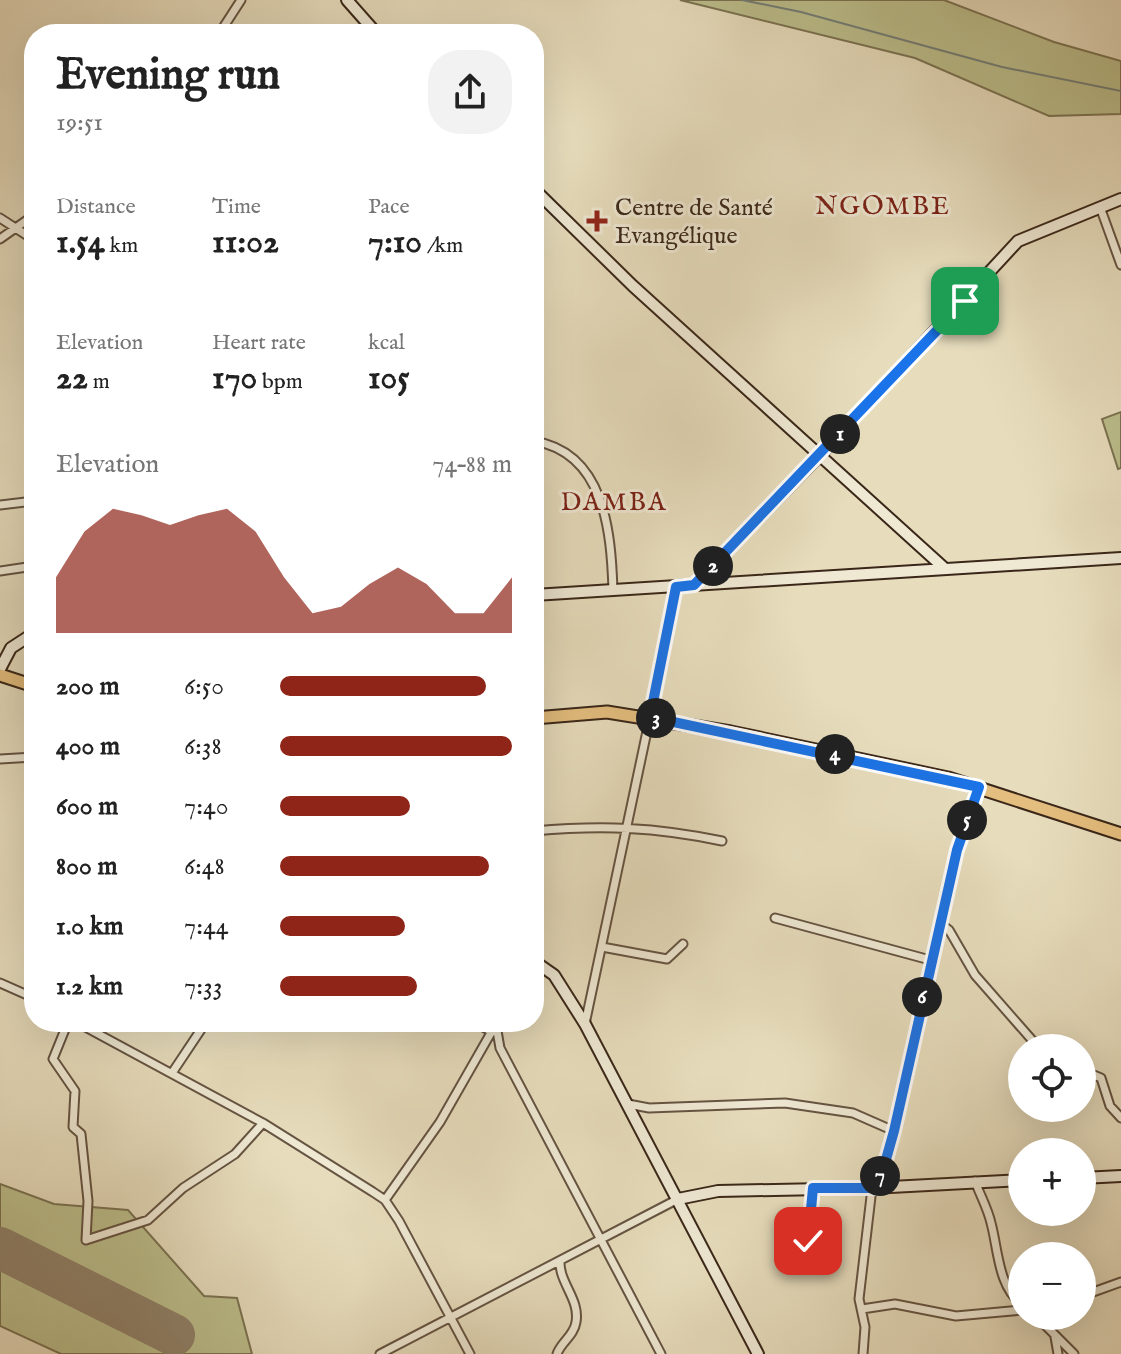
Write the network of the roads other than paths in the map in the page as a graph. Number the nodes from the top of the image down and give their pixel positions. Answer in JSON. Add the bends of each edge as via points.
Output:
{"nodes":[{"id":1,"x":241,"y":0,"type":"edge"},
{"id":2,"x":347,"y":0,"type":"edge"},
{"id":3,"x":225,"y":24,"type":"edge"},
{"id":4,"x":368,"y":24,"type":"edge"},
{"id":5,"x":544,"y":198,"type":"edge"},
{"id":6,"x":1121,"y":199,"type":"edge"},
{"id":7,"x":1100,"y":207,"type":"junction"},
{"id":8,"x":0,"y":218,"type":"edge"},
{"id":9,"x":24,"y":222,"type":"edge"},
{"id":10,"x":14,"y":229,"type":"junction"},
{"id":11,"x":24,"y":234,"type":"edge"},
{"id":12,"x":0,"y":239,"type":"edge"},
{"id":13,"x":1121,"y":265,"type":"edge"},
{"id":14,"x":544,"y":443,"type":"edge"},
{"id":15,"x":818,"y":457,"type":"junction"},
{"id":16,"x":24,"y":502,"type":"edge"},
{"id":17,"x":0,"y":505,"type":"edge"},
{"id":18,"x":1121,"y":558,"type":"edge"},
{"id":19,"x":24,"y":567,"type":"edge"},
{"id":20,"x":943,"y":567,"type":"junction"},
{"id":21,"x":0,"y":571,"type":"edge"},
{"id":22,"x":694,"y":585,"type":"junction"},
{"id":23,"x":676,"y":587,"type":"junction"},
{"id":24,"x":613,"y":590,"type":"junction"},
{"id":25,"x":544,"y":594,"type":"edge"},
{"id":26,"x":24,"y":640,"type":"edge"},
{"id":27,"x":0,"y":672,"type":"edge"},
{"id":28,"x":24,"y":682,"type":"edge"},
{"id":29,"x":544,"y":717,"type":"edge"},
{"id":30,"x":650,"y":717,"type":"junction"},
{"id":31,"x":24,"y":758,"type":"edge"},
{"id":32,"x":0,"y":759,"type":"edge"},
{"id":33,"x":979,"y":787,"type":"junction"},
{"id":34,"x":628,"y":826,"type":"junction"},
{"id":35,"x":544,"y":830,"type":"edge"},
{"id":36,"x":1121,"y":834,"type":"edge"},
{"id":37,"x":722,"y":841,"type":"dead end"},
{"id":38,"x":775,"y":918,"type":"dead end"},
{"id":39,"x":940,"y":923,"type":"junction"},
{"id":40,"x":683,"y":944,"type":"dead end"},
{"id":41,"x":602,"y":947,"type":"junction"},
{"id":42,"x":930,"y":960,"type":"junction"},
{"id":43,"x":544,"y":968,"type":"edge"},
{"id":44,"x":0,"y":983,"type":"edge"},
{"id":45,"x":24,"y":994,"type":"edge"},
{"id":46,"x":585,"y":1024,"type":"junction"},
{"id":47,"x":64,"y":1032,"type":"edge"},
{"id":48,"x":95,"y":1032,"type":"edge"},
{"id":49,"x":199,"y":1032,"type":"edge"},
{"id":50,"x":492,"y":1032,"type":"edge"},
{"id":51,"x":496,"y":1032,"type":"edge"},
{"id":52,"x":1027,"y":1034,"type":"edge"},
{"id":53,"x":172,"y":1073,"type":"junction"},
{"id":54,"x":1096,"y":1076,"type":"edge"},
{"id":55,"x":628,"y":1104,"type":"junction"},
{"id":56,"x":1121,"y":1118,"type":"edge"},
{"id":57,"x":263,"y":1123,"type":"junction"},
{"id":58,"x":894,"y":1131,"type":"junction"},
{"id":59,"x":1121,"y":1176,"type":"edge"},
{"id":60,"x":1096,"y":1177,"type":"edge"},
{"id":61,"x":1008,"y":1180,"type":"edge"},
{"id":62,"x":975,"y":1181,"type":"junction"},
{"id":63,"x":813,"y":1188,"type":"junction"},
{"id":64,"x":875,"y":1188,"type":"junction"},
{"id":65,"x":678,"y":1199,"type":"junction"},
{"id":66,"x":385,"y":1200,"type":"junction"},
{"id":67,"x":601,"y":1240,"type":"junction"},
{"id":68,"x":793,"y":1250,"type":"dead end"},
{"id":69,"x":560,"y":1261,"type":"junction"},
{"id":70,"x":1121,"y":1282,"type":"edge"},
{"id":71,"x":1008,"y":1288,"type":"edge"},
{"id":72,"x":1096,"y":1291,"type":"edge"},
{"id":73,"x":862,"y":1309,"type":"junction"},
{"id":74,"x":1008,"y":1311,"type":"edge"},
{"id":75,"x":450,"y":1318,"type":"junction"},
{"id":76,"x":1049,"y":1330,"type":"edge"},
{"id":77,"x":1055,"y":1337,"type":"junction"},
{"id":78,"x":380,"y":1354,"type":"edge"},
{"id":79,"x":470,"y":1354,"type":"edge"},
{"id":80,"x":557,"y":1354,"type":"edge"},
{"id":81,"x":661,"y":1354,"type":"edge"},
{"id":82,"x":758,"y":1354,"type":"edge"},
{"id":83,"x":863,"y":1354,"type":"edge"},
{"id":84,"x":1058,"y":1354,"type":"edge"},
{"id":85,"x":1074,"y":1354,"type":"edge"}],
"edges":[{"from":1,"to":3,"type":"street"},
{"from":2,"to":4,"type":"street"},
{"from":5,"to":15,"type":"street"},
{"from":6,"to":7,"type":"street"},
{"from":7,"to":13,"type":"street"},
{"from":7,"to":15,"type":"street","via":[[1018,241]]},
{"from":8,"to":10,"type":"street"},
{"from":9,"to":10,"type":"street"},
{"from":10,"to":11,"type":"street"},
{"from":10,"to":12,"type":"street"},
{"from":14,"to":24,"type":"street","via":[[571,456],[594,484],[610,529]]},
{"from":15,"to":20,"type":"street"},
{"from":15,"to":22,"type":"street"},
{"from":16,"to":17,"type":"street"},
{"from":18,"to":20,"type":"street"},
{"from":19,"to":21,"type":"street"},
{"from":20,"to":22,"type":"street"},
{"from":22,"to":23,"type":"street"},
{"from":23,"to":24,"type":"street"},
{"from":23,"to":30,"type":"street"},
{"from":24,"to":25,"type":"street"},
{"from":26,"to":27,"type":"street","via":[[11,648]]},
{"from":27,"to":28,"type":"main road"},
{"from":29,"to":30,"type":"main road","via":[[607,712]]},
{"from":30,"to":33,"type":"main road"},
{"from":30,"to":34,"type":"street"},
{"from":31,"to":32,"type":"street"},
{"from":33,"to":36,"type":"main road"},
{"from":33,"to":39,"type":"street"},
{"from":34,"to":35,"type":"street"},
{"from":34,"to":37,"type":"street"},
{"from":34,"to":41,"type":"street"},
{"from":38,"to":42,"type":"street"},
{"from":39,"to":42,"type":"street"},
{"from":39,"to":52,"type":"street","via":[[975,975]]},
{"from":40,"to":41,"type":"street","via":[[667,959]]},
{"from":41,"to":46,"type":"street"},
{"from":42,"to":58,"type":"street"},
{"from":43,"to":46,"type":"street"},
{"from":44,"to":45,"type":"street"},
{"from":46,"to":55,"type":"street"},
{"from":47,"to":57,"type":"street","via":[[53,1059],[75,1091],[73,1127],[81,1134],[88,1201],[86,1240],[148,1220],[183,1188],[235,1154]]},
{"from":48,"to":53,"type":"street"},
{"from":49,"to":53,"type":"street"},
{"from":50,"to":66,"type":"street","via":[[440,1122]]},
{"from":51,"to":67,"type":"street"},
{"from":53,"to":57,"type":"street"},
{"from":54,"to":56,"type":"street"},
{"from":55,"to":58,"type":"street","via":[[649,1108],[785,1103],[853,1113]]},
{"from":55,"to":65,"type":"street"},
{"from":57,"to":66,"type":"street"},
{"from":58,"to":64,"type":"street"},
{"from":59,"to":60,"type":"street"},
{"from":61,"to":62,"type":"street"},
{"from":62,"to":64,"type":"street"},
{"from":62,"to":71,"type":"street"},
{"from":63,"to":64,"type":"street"},
{"from":63,"to":65,"type":"street","via":[[718,1191]]},
{"from":63,"to":68,"type":"street","via":[[808,1241]]},
{"from":64,"to":73,"type":"street","via":[[860,1286]]},
{"from":65,"to":67,"type":"street"},
{"from":65,"to":82,"type":"street"},
{"from":66,"to":75,"type":"street"},
{"from":67,"to":69,"type":"street"},
{"from":67,"to":81,"type":"street"},
{"from":69,"to":75,"type":"street"},
{"from":69,"to":80,"type":"street","via":[[560,1273],[576,1304],[576,1324]]},
{"from":70,"to":72,"type":"street"},
{"from":73,"to":74,"type":"street","via":[[895,1304],[956,1316]]},
{"from":73,"to":83,"type":"street"},
{"from":75,"to":78,"type":"street"},
{"from":75,"to":79,"type":"street"},
{"from":76,"to":77,"type":"street"},
{"from":77,"to":84,"type":"street"},
{"from":77,"to":85,"type":"street"}]}
